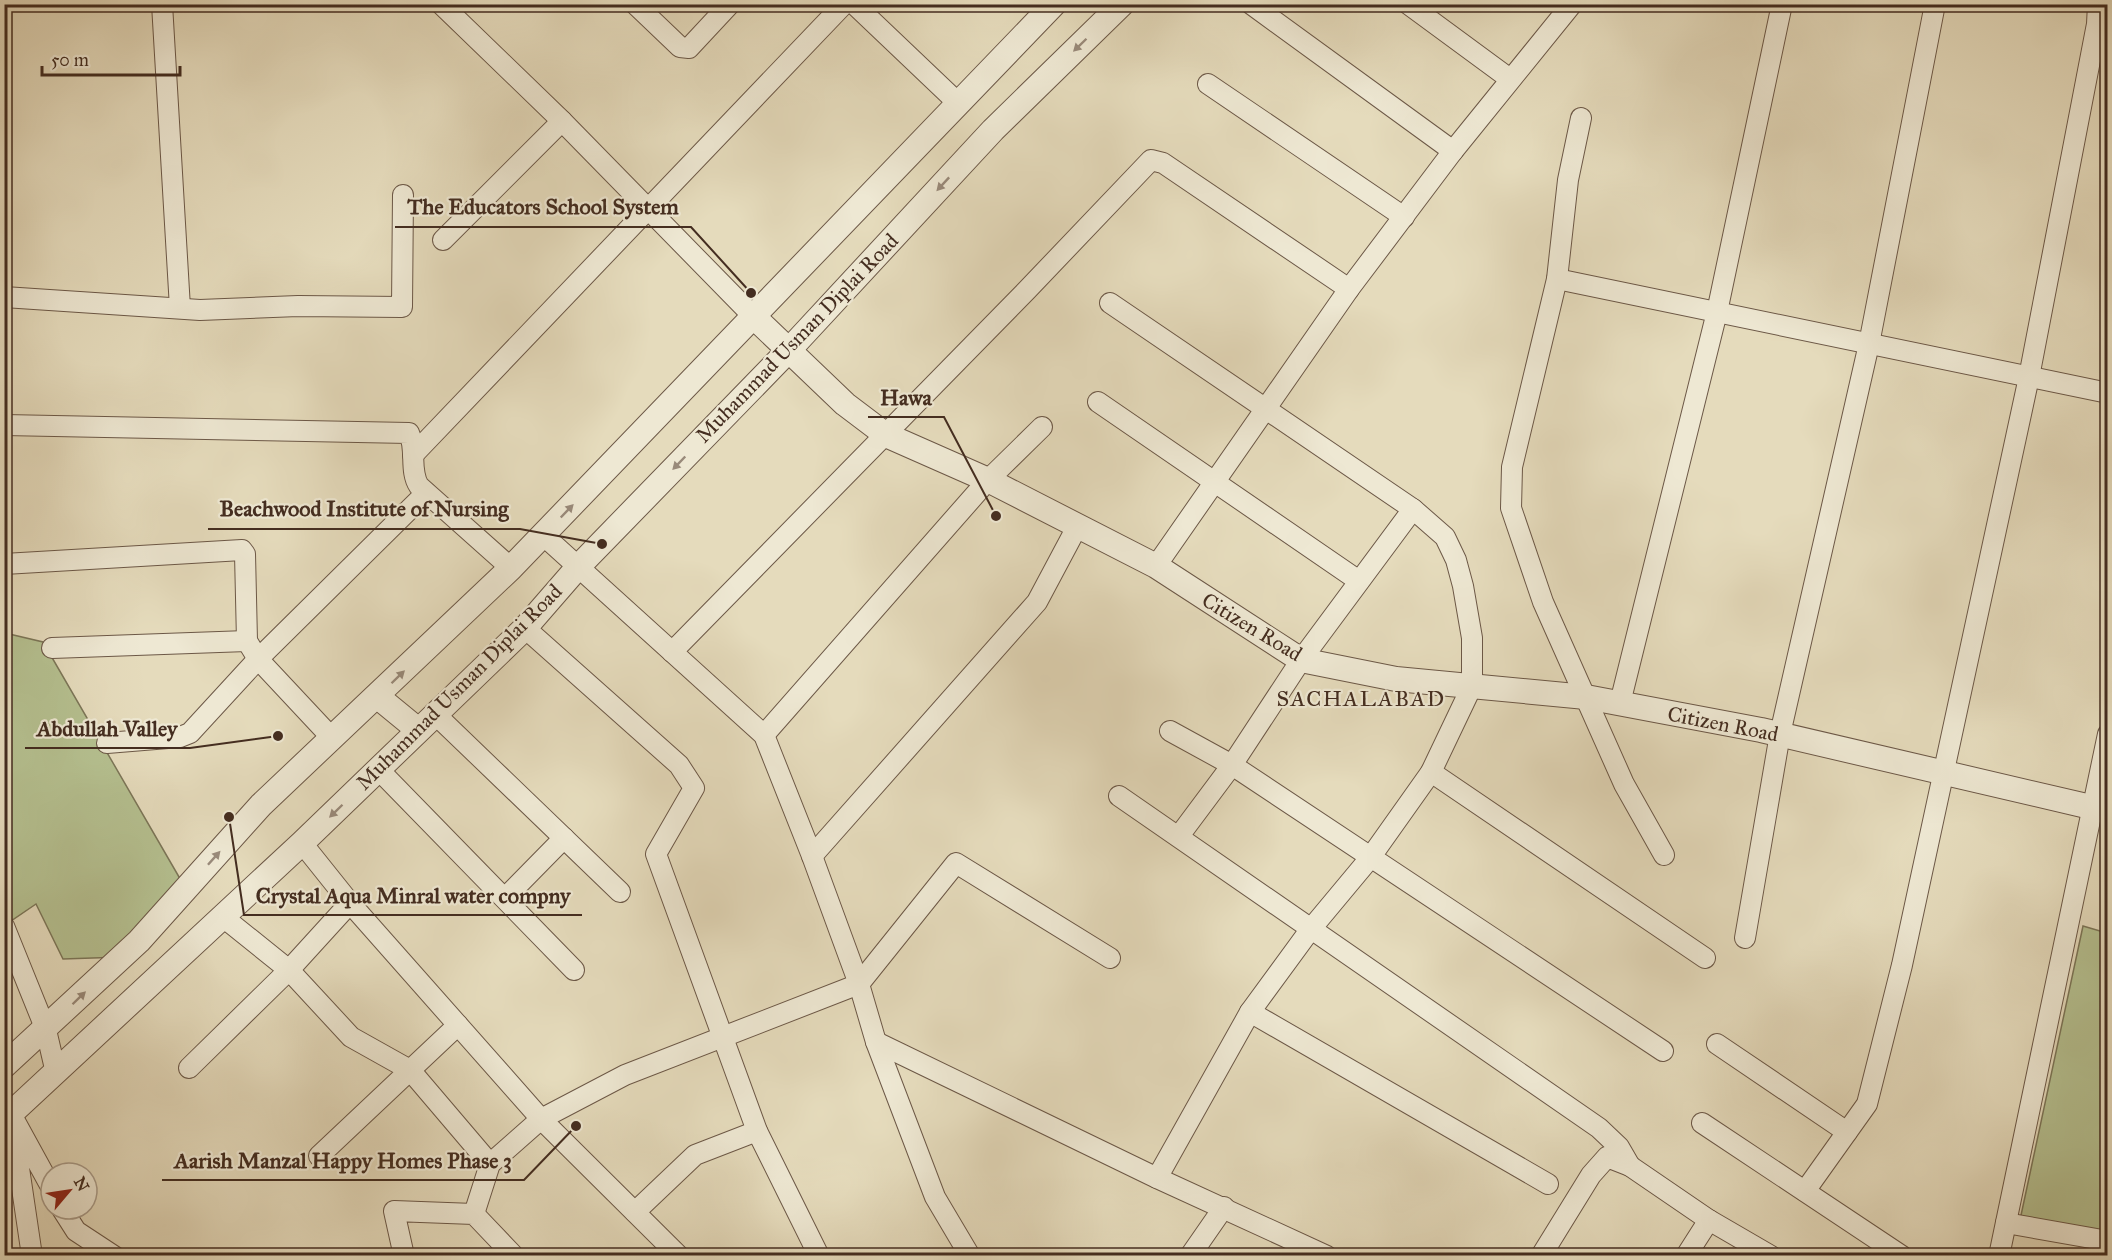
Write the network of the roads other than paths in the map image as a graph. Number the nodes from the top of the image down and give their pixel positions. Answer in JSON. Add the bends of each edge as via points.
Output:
{"nodes":[{"id":1,"x":162,"y":4,"type":"edge"},
{"id":2,"x":635,"y":4,"type":"edge"},
{"id":3,"x":730,"y":4,"type":"edge"},
{"id":4,"x":844,"y":4,"type":"edge"},
{"id":5,"x":854,"y":4,"type":"edge"},
{"id":6,"x":1054,"y":4,"type":"edge"},
{"id":7,"x":1122,"y":4,"type":"edge"},
{"id":8,"x":1251,"y":4,"type":"edge"},
{"id":9,"x":1408,"y":4,"type":"edge"},
{"id":10,"x":1572,"y":4,"type":"edge"},
{"id":11,"x":1782,"y":4,"type":"edge"},
{"id":12,"x":1935,"y":4,"type":"edge"},
{"id":13,"x":2098,"y":4,"type":"edge"},
{"id":14,"x":442,"y":5,"type":"edge"},
{"id":15,"x":1510,"y":79,"type":"junction"},
{"id":16,"x":1209,"y":84,"type":"dead end"},
{"id":17,"x":958,"y":103,"type":"junction"},
{"id":18,"x":1581,"y":118,"type":"dead end"},
{"id":19,"x":562,"y":121,"type":"junction"},
{"id":20,"x":1453,"y":151,"type":"junction"},
{"id":21,"x":403,"y":195,"type":"dead end"},
{"id":22,"x":648,"y":209,"type":"junction"},
{"id":23,"x":1404,"y":217,"type":"junction"},
{"id":24,"x":443,"y":240,"type":"dead end"},
{"id":25,"x":1557,"y":279,"type":"junction"},
{"id":26,"x":1349,"y":289,"type":"junction"},
{"id":27,"x":4,"y":297,"type":"edge"},
{"id":28,"x":1110,"y":303,"type":"dead end"},
{"id":29,"x":180,"y":308,"type":"junction"},
{"id":30,"x":1717,"y":312,"type":"junction"},
{"id":31,"x":754,"y":317,"type":"junction"},
{"id":32,"x":1869,"y":344,"type":"junction"},
{"id":33,"x":789,"y":350,"type":"junction"},
{"id":34,"x":2029,"y":376,"type":"junction"},
{"id":35,"x":2108,"y":393,"type":"edge"},
{"id":36,"x":1098,"y":402,"type":"dead end"},
{"id":37,"x":1265,"y":409,"type":"junction"},
{"id":38,"x":4,"y":425,"type":"edge"},
{"id":39,"x":1042,"y":427,"type":"dead end"},
{"id":40,"x":886,"y":435,"type":"junction"},
{"id":41,"x":414,"y":455,"type":"junction"},
{"id":42,"x":988,"y":480,"type":"junction"},
{"id":43,"x":1214,"y":483,"type":"junction"},
{"id":44,"x":426,"y":493,"type":"junction"},
{"id":45,"x":1413,"y":509,"type":"junction"},
{"id":46,"x":1078,"y":525,"type":"junction"},
{"id":47,"x":543,"y":535,"type":"junction"},
{"id":48,"x":4,"y":564,"type":"edge"},
{"id":49,"x":1156,"y":566,"type":"junction"},
{"id":50,"x":578,"y":567,"type":"junction"},
{"id":51,"x":511,"y":568,"type":"junction"},
{"id":52,"x":1359,"y":581,"type":"junction"},
{"id":53,"x":525,"y":628,"type":"junction"},
{"id":54,"x":247,"y":641,"type":"junction"},
{"id":55,"x":52,"y":648,"type":"dead end"},
{"id":56,"x":672,"y":652,"type":"junction"},
{"id":57,"x":258,"y":659,"type":"junction"},
{"id":58,"x":1301,"y":660,"type":"junction"},
{"id":59,"x":1472,"y":686,"type":"junction"},
{"id":60,"x":378,"y":697,"type":"junction"},
{"id":61,"x":1586,"y":697,"type":"junction"},
{"id":62,"x":1620,"y":703,"type":"junction"},
{"id":63,"x":426,"y":721,"type":"junction"},
{"id":64,"x":1170,"y":731,"type":"dead end"},
{"id":65,"x":1780,"y":734,"type":"junction"},
{"id":66,"x":2108,"y":734,"type":"edge"},
{"id":67,"x":764,"y":735,"type":"junction"},
{"id":68,"x":331,"y":737,"type":"junction"},
{"id":69,"x":108,"y":743,"type":"dead end"},
{"id":70,"x":1232,"y":765,"type":"junction"},
{"id":71,"x":378,"y":769,"type":"junction"},
{"id":72,"x":1431,"y":772,"type":"junction"},
{"id":73,"x":1942,"y":772,"type":"junction"},
{"id":74,"x":1119,"y":796,"type":"dead end"},
{"id":75,"x":2100,"y":810,"type":"edge"},
{"id":76,"x":1179,"y":836,"type":"junction"},
{"id":77,"x":564,"y":838,"type":"junction"},
{"id":78,"x":302,"y":843,"type":"junction"},
{"id":79,"x":1664,"y":855,"type":"dead end"},
{"id":80,"x":812,"y":856,"type":"junction"},
{"id":81,"x":1370,"y":858,"type":"junction"},
{"id":82,"x":620,"y":892,"type":"dead end"},
{"id":83,"x":506,"y":897,"type":"junction"},
{"id":84,"x":350,"y":903,"type":"junction"},
{"id":85,"x":223,"y":917,"type":"junction"},
{"id":86,"x":4,"y":926,"type":"edge"},
{"id":87,"x":1310,"y":930,"type":"junction"},
{"id":88,"x":1745,"y":938,"type":"dead end"},
{"id":89,"x":1110,"y":958,"type":"dead end"},
{"id":90,"x":1705,"y":958,"type":"dead end"},
{"id":91,"x":289,"y":970,"type":"junction"},
{"id":92,"x":574,"y":970,"type":"dead end"},
{"id":93,"x":859,"y":984,"type":"junction"},
{"id":94,"x":1250,"y":1012,"type":"junction"},
{"id":95,"x":458,"y":1026,"type":"junction"},
{"id":96,"x":46,"y":1030,"type":"junction"},
{"id":97,"x":725,"y":1038,"type":"junction"},
{"id":98,"x":876,"y":1041,"type":"junction"},
{"id":99,"x":1718,"y":1044,"type":"dead end"},
{"id":100,"x":1663,"y":1051,"type":"dead end"},
{"id":101,"x":4,"y":1066,"type":"edge"},
{"id":102,"x":189,"y":1068,"type":"dead end"},
{"id":103,"x":410,"y":1070,"type":"junction"},
{"id":104,"x":56,"y":1073,"type":"junction"},
{"id":105,"x":8,"y":1117,"type":"edge"},
{"id":106,"x":540,"y":1119,"type":"junction"},
{"id":107,"x":1702,"y":1123,"type":"dead end"},
{"id":108,"x":757,"y":1131,"type":"junction"},
{"id":109,"x":1847,"y":1132,"type":"junction"},
{"id":110,"x":319,"y":1156,"type":"dead end"},
{"id":111,"x":490,"y":1164,"type":"junction"},
{"id":112,"x":1630,"y":1166,"type":"junction"},
{"id":113,"x":39,"y":1167,"type":"edge"},
{"id":114,"x":1157,"y":1178,"type":"junction"},
{"id":115,"x":1548,"y":1184,"type":"dead end"},
{"id":116,"x":1805,"y":1191,"type":"junction"},
{"id":117,"x":1224,"y":1207,"type":"junction"},
{"id":118,"x":635,"y":1212,"type":"junction"},
{"id":119,"x":474,"y":1214,"type":"junction"},
{"id":120,"x":1709,"y":1220,"type":"junction"},
{"id":121,"x":69,"y":1221,"type":"edge"},
{"id":122,"x":2006,"y":1223,"type":"junction"},
{"id":123,"x":2108,"y":1241,"type":"edge"},
{"id":124,"x":32,"y":1256,"type":"edge"},
{"id":125,"x":114,"y":1256,"type":"edge"},
{"id":126,"x":404,"y":1256,"type":"edge"},
{"id":127,"x":514,"y":1256,"type":"edge"},
{"id":128,"x":679,"y":1256,"type":"edge"},
{"id":129,"x":819,"y":1256,"type":"edge"},
{"id":130,"x":970,"y":1256,"type":"edge"},
{"id":131,"x":1190,"y":1256,"type":"edge"},
{"id":132,"x":1327,"y":1256,"type":"edge"},
{"id":133,"x":1541,"y":1256,"type":"edge"},
{"id":134,"x":1686,"y":1256,"type":"edge"},
{"id":135,"x":1771,"y":1256,"type":"edge"},
{"id":136,"x":1902,"y":1256,"type":"edge"},
{"id":137,"x":1999,"y":1256,"type":"edge"}],
"edges":[{"from":1,"to":29,"type":"street"},
{"from":2,"to":3,"type":"street","via":[[680,47],[689,48]]},
{"from":4,"to":22,"type":"street"},
{"from":5,"to":17,"type":"street"},
{"from":6,"to":17,"type":"street"},
{"from":7,"to":33,"type":"street","name":"Muhammad Usman Diplai Road","one_way":true,"via":[[993,130]]},
{"from":8,"to":20,"type":"street"},
{"from":9,"to":15,"type":"street"},
{"from":10,"to":15,"type":"street"},
{"from":11,"to":30,"type":"street"},
{"from":12,"to":32,"type":"street"},
{"from":13,"to":34,"type":"street"},
{"from":14,"to":19,"type":"street"},
{"from":15,"to":20,"type":"street"},
{"from":16,"to":23,"type":"street"},
{"from":17,"to":31,"type":"street"},
{"from":18,"to":25,"type":"street","via":[[1568,180]]},
{"from":19,"to":22,"type":"street"},
{"from":19,"to":24,"type":"street"},
{"from":20,"to":23,"type":"street"},
{"from":21,"to":29,"type":"street","via":[[402,307]]},
{"from":22,"to":31,"type":"street"},
{"from":22,"to":41,"type":"street"},
{"from":23,"to":26,"type":"street"},
{"from":25,"to":30,"type":"street"},
{"from":25,"to":61,"type":"street","via":[[1512,467],[1511,508],[1543,602]]},
{"from":26,"to":37,"type":"street"},
{"from":26,"to":40,"type":"street","via":[[1163,163],[1151,160]]},
{"from":27,"to":29,"type":"street"},
{"from":28,"to":37,"type":"street"},
{"from":30,"to":32,"type":"street"},
{"from":30,"to":62,"type":"street"},
{"from":31,"to":33,"type":"street","name":"Citizen Road"},
{"from":47,"to":31,"type":"street","one_way":true},
{"from":32,"to":34,"type":"street"},
{"from":32,"to":65,"type":"street"},
{"from":33,"to":40,"type":"street","name":"Citizen Road","via":[[845,404]]},
{"from":33,"to":50,"type":"street","name":"Muhammad Usman Diplai Road","one_way":true},
{"from":34,"to":35,"type":"street"},
{"from":34,"to":73,"type":"street"},
{"from":36,"to":43,"type":"street"},
{"from":37,"to":43,"type":"street"},
{"from":37,"to":45,"type":"street"},
{"from":38,"to":41,"type":"street","via":[[402,431],[409,433]]},
{"from":39,"to":42,"type":"street"},
{"from":40,"to":42,"type":"street","name":"Citizen Road"},
{"from":40,"to":56,"type":"street"},
{"from":41,"to":44,"type":"street","via":[[416,481]]},
{"from":42,"to":46,"type":"street","name":"Citizen Road"},
{"from":42,"to":67,"type":"street"},
{"from":43,"to":49,"type":"street"},
{"from":43,"to":52,"type":"street"},
{"from":44,"to":51,"type":"street"},
{"from":44,"to":57,"type":"street"},
{"from":45,"to":52,"type":"street"},
{"from":45,"to":59,"type":"street","via":[[1445,537],[1456,560],[1472,638]]},
{"from":46,"to":49,"type":"street","name":"Citizen Road"},
{"from":46,"to":80,"type":"street","via":[[1037,602]]},
{"from":47,"to":50,"type":"street"},
{"from":47,"to":51,"type":"street"},
{"from":48,"to":54,"type":"street","via":[[242,550]]},
{"from":49,"to":58,"type":"street","name":"Citizen Road"},
{"from":50,"to":53,"type":"street","name":"Muhammad Usman Diplai Road"},
{"from":50,"to":56,"type":"street"},
{"from":60,"to":51,"type":"street","one_way":true},
{"from":52,"to":58,"type":"street"},
{"from":53,"to":63,"type":"street","name":"Muhammad Usman Diplai Road"},
{"from":53,"to":97,"type":"street","via":[[679,765],[694,788],[656,854]]},
{"from":54,"to":55,"type":"street"},
{"from":54,"to":57,"type":"street"},
{"from":56,"to":67,"type":"street"},
{"from":57,"to":68,"type":"street"},
{"from":57,"to":69,"type":"street","via":[[189,733]]},
{"from":58,"to":59,"type":"street","name":"Citizen Road","via":[[1396,679]]},
{"from":58,"to":70,"type":"street"},
{"from":59,"to":61,"type":"street","name":"Citizen Road"},
{"from":59,"to":72,"type":"street"},
{"from":60,"to":63,"type":"street"},
{"from":60,"to":68,"type":"street"},
{"from":61,"to":62,"type":"street","name":"Citizen Road"},
{"from":61,"to":79,"type":"street","via":[[1624,784]]},
{"from":62,"to":65,"type":"street","name":"Citizen Road"},
{"from":63,"to":71,"type":"street","name":"Muhammad Usman Diplai Road"},
{"from":63,"to":77,"type":"street"},
{"from":64,"to":70,"type":"street"},
{"from":65,"to":73,"type":"street","name":"Citizen Road"},
{"from":65,"to":88,"type":"street"},
{"from":66,"to":75,"type":"street"},
{"from":67,"to":80,"type":"street"},
{"from":96,"to":68,"type":"street","one_way":true,"via":[[139,941],[261,805]]},
{"from":70,"to":76,"type":"street"},
{"from":70,"to":81,"type":"street"},
{"from":71,"to":78,"type":"street","name":"Muhammad Usman Diplai Road","one_way":true},
{"from":71,"to":83,"type":"street"},
{"from":72,"to":81,"type":"street"},
{"from":72,"to":90,"type":"street"},
{"from":73,"to":75,"type":"street","name":"Citizen Road"},
{"from":73,"to":109,"type":"street","via":[[1902,965],[1867,1104]]},
{"from":74,"to":76,"type":"street"},
{"from":75,"to":122,"type":"street"},
{"from":76,"to":87,"type":"street"},
{"from":77,"to":82,"type":"street"},
{"from":77,"to":83,"type":"street"},
{"from":78,"to":84,"type":"street"},
{"from":78,"to":85,"type":"street","name":"Muhammad Usman Diplai Road"},
{"from":80,"to":93,"type":"street"},
{"from":81,"to":87,"type":"street"},
{"from":81,"to":100,"type":"street"},
{"from":83,"to":92,"type":"street"},
{"from":84,"to":91,"type":"street"},
{"from":84,"to":95,"type":"street"},
{"from":85,"to":91,"type":"street"},
{"from":85,"to":104,"type":"street","name":"Muhammad Usman Diplai Road"},
{"from":86,"to":96,"type":"street"},
{"from":87,"to":94,"type":"street"},
{"from":87,"to":112,"type":"street","via":[[1599,1128],[1619,1147]]},
{"from":89,"to":93,"type":"street","via":[[956,863]]},
{"from":91,"to":102,"type":"street"},
{"from":91,"to":103,"type":"street","via":[[351,1037]]},
{"from":93,"to":97,"type":"street"},
{"from":93,"to":98,"type":"street"},
{"from":94,"to":114,"type":"street"},
{"from":94,"to":115,"type":"street"},
{"from":95,"to":103,"type":"street"},
{"from":95,"to":106,"type":"street"},
{"from":96,"to":101,"type":"street"},
{"from":96,"to":104,"type":"street"},
{"from":97,"to":106,"type":"street","via":[[625,1075]]},
{"from":97,"to":108,"type":"street"},
{"from":98,"to":114,"type":"street"},
{"from":98,"to":130,"type":"street","via":[[935,1197]]},
{"from":99,"to":109,"type":"street"},
{"from":103,"to":110,"type":"street"},
{"from":103,"to":111,"type":"street"},
{"from":104,"to":105,"type":"street","name":"Muhammad Usman Diplai Road"},
{"from":105,"to":113,"type":"street"},
{"from":105,"to":124,"type":"street"},
{"from":106,"to":111,"type":"street"},
{"from":106,"to":118,"type":"street"},
{"from":107,"to":116,"type":"street"},
{"from":108,"to":118,"type":"street","via":[[695,1155]]},
{"from":108,"to":129,"type":"street"},
{"from":109,"to":116,"type":"street"},
{"from":111,"to":119,"type":"street"},
{"from":112,"to":120,"type":"street"},
{"from":112,"to":133,"type":"street","via":[[1607,1157],[1591,1175]]},
{"from":114,"to":117,"type":"street"},
{"from":116,"to":136,"type":"street"},
{"from":117,"to":131,"type":"street"},
{"from":117,"to":132,"type":"street"},
{"from":118,"to":128,"type":"street"},
{"from":119,"to":126,"type":"street","via":[[394,1211]]},
{"from":119,"to":127,"type":"street"},
{"from":120,"to":134,"type":"street"},
{"from":120,"to":135,"type":"street"},
{"from":121,"to":125,"type":"street","via":[[76,1232]]},
{"from":122,"to":123,"type":"street"},
{"from":122,"to":137,"type":"street"}]}
